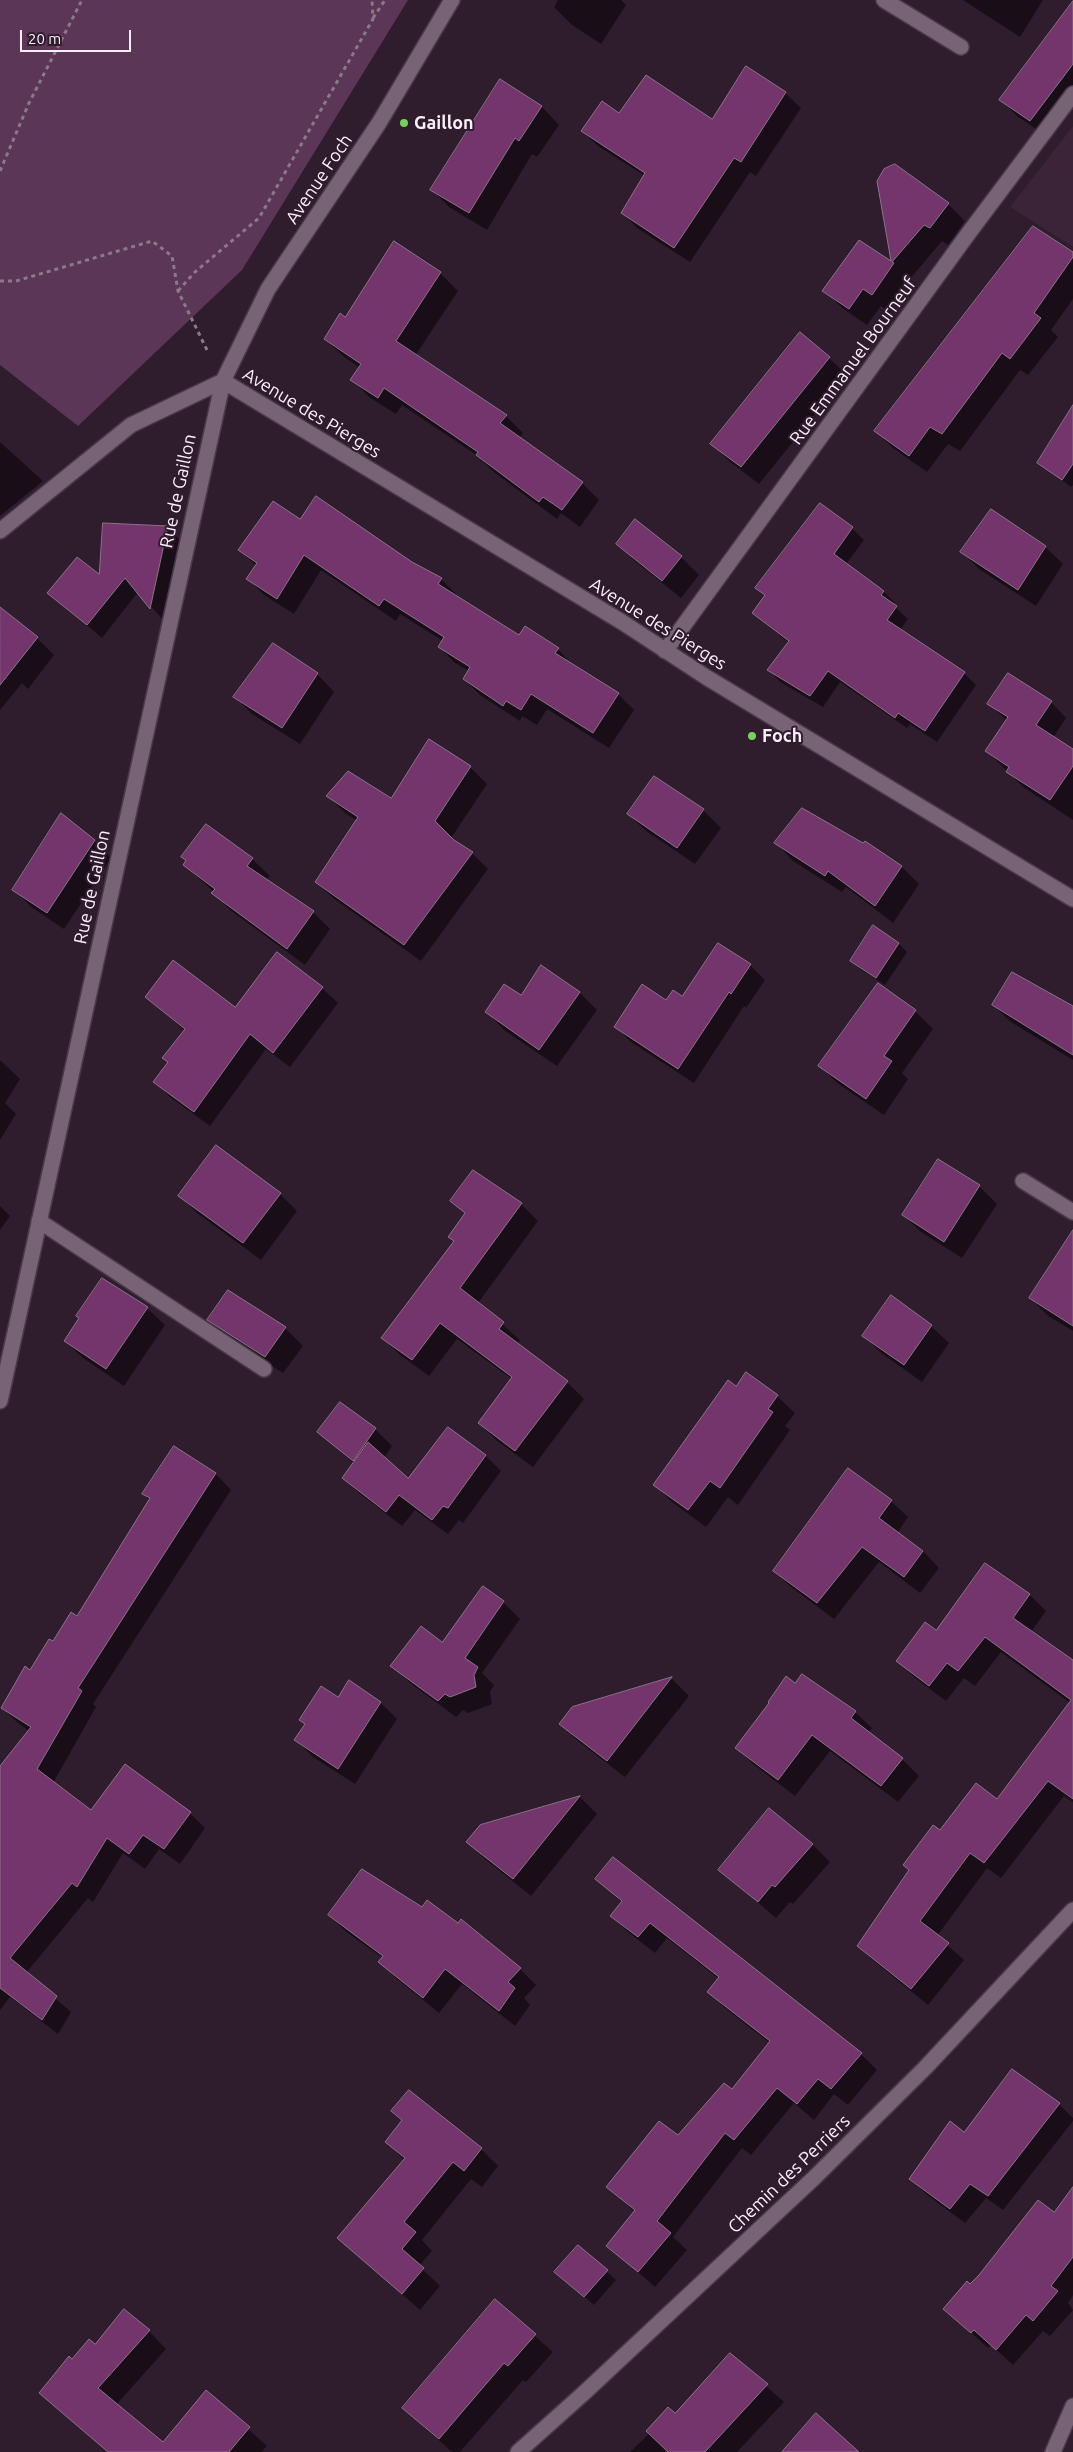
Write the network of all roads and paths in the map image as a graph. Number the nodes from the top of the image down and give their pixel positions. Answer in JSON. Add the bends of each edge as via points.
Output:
{"nodes":[{"id":1,"x":82,"y":0,"type":"edge"},
{"id":2,"x":372,"y":0,"type":"edge"},
{"id":3,"x":385,"y":0,"type":"edge"},
{"id":4,"x":452,"y":0,"type":"edge"},
{"id":5,"x":884,"y":0,"type":"edge"},
{"id":6,"x":373,"y":19,"type":"junction"},
{"id":7,"x":961,"y":47,"type":"dead end"},
{"id":8,"x":1073,"y":94,"type":"edge"},
{"id":9,"x":0,"y":171,"type":"edge"},
{"id":10,"x":0,"y":281,"type":"edge"},
{"id":11,"x":178,"y":291,"type":"junction"},
{"id":12,"x":223,"y":382,"type":"junction"},
{"id":13,"x":0,"y":531,"type":"edge"},
{"id":14,"x":665,"y":651,"type":"junction"},
{"id":15,"x":1073,"y":900,"type":"edge"},
{"id":16,"x":1023,"y":1181,"type":"dead end"},
{"id":17,"x":1073,"y":1212,"type":"edge"},
{"id":18,"x":39,"y":1221,"type":"junction"},
{"id":19,"x":264,"y":1369,"type":"dead end"},
{"id":20,"x":0,"y":1401,"type":"edge"},
{"id":21,"x":1073,"y":1910,"type":"edge"},
{"id":22,"x":1073,"y":2406,"type":"edge"},
{"id":23,"x":518,"y":2452,"type":"edge"},
{"id":24,"x":1053,"y":2452,"type":"edge"}],
"edges":[{"from":1,"to":9,"type":"path","via":[[29,102]]},
{"from":2,"to":6,"type":"path"},
{"from":3,"to":6,"type":"path"},
{"from":4,"to":12,"type":"street","name":"Avenue Foch","via":[[379,123],[268,289]]},
{"from":5,"to":7,"type":"street"},
{"from":6,"to":11,"type":"path","via":[[259,218],[195,272]]},
{"from":8,"to":14,"type":"street","name":"Rue Emmanuel Bourneuf"},
{"from":10,"to":11,"type":"path","via":[[16,281],[152,240],[172,256]]},
{"from":11,"to":12,"type":"path"},
{"from":12,"to":13,"type":"street","via":[[131,425]]},
{"from":12,"to":14,"type":"street","name":"Avenue des Pierges","via":[[596,606]]},
{"from":12,"to":18,"type":"street","name":"Rue de Gaillon"},
{"from":14,"to":15,"type":"street","name":"Avenue des Pierges"},
{"from":16,"to":17,"type":"street"},
{"from":18,"to":19,"type":"street"},
{"from":18,"to":20,"type":"street","name":"Rue de Gaillon"},
{"from":21,"to":23,"type":"street","name":"Chemin des Perriers","via":[[925,2068],[815,2177]]},
{"from":22,"to":24,"type":"street"}]}
